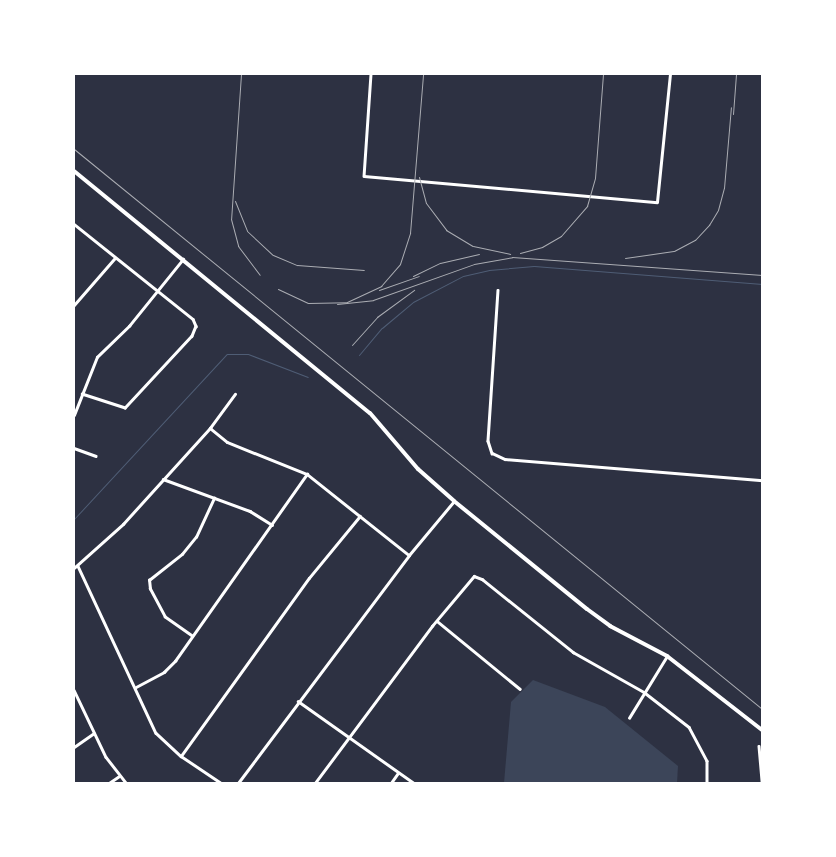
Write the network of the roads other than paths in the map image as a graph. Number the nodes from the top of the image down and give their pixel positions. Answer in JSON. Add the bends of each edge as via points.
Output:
{"nodes":[{"id":1,"x":370,"y":74,"type":"edge"},
{"id":2,"x":670,"y":74,"type":"edge"},
{"id":3,"x":74,"y":171,"type":"edge"},
{"id":4,"x":74,"y":225,"type":"edge"},
{"id":5,"x":115,"y":258,"type":"junction"},
{"id":6,"x":183,"y":259,"type":"junction"},
{"id":7,"x":498,"y":290,"type":"dead end"},
{"id":8,"x":157,"y":291,"type":"junction"},
{"id":9,"x":74,"y":304,"type":"edge"},
{"id":10,"x":82,"y":394,"type":"junction"},
{"id":11,"x":235,"y":394,"type":"dead end"},
{"id":12,"x":74,"y":415,"type":"edge"},
{"id":13,"x":210,"y":428,"type":"junction"},
{"id":14,"x":74,"y":448,"type":"edge"},
{"id":15,"x":96,"y":456,"type":"dead end"},
{"id":16,"x":307,"y":474,"type":"junction"},
{"id":17,"x":163,"y":479,"type":"junction"},
{"id":18,"x":762,"y":480,"type":"edge"},
{"id":19,"x":214,"y":498,"type":"junction"},
{"id":20,"x":454,"y":501,"type":"junction"},
{"id":21,"x":360,"y":516,"type":"junction"},
{"id":22,"x":272,"y":525,"type":"junction"},
{"id":23,"x":409,"y":555,"type":"junction"},
{"id":24,"x":78,"y":566,"type":"junction"},
{"id":25,"x":74,"y":568,"type":"edge"},
{"id":26,"x":437,"y":621,"type":"junction"},
{"id":27,"x":192,"y":636,"type":"junction"},
{"id":28,"x":667,"y":656,"type":"junction"},
{"id":29,"x":136,"y":687,"type":"junction"},
{"id":30,"x":520,"y":688,"type":"dead end"},
{"id":31,"x":74,"y":690,"type":"edge"},
{"id":32,"x":644,"y":692,"type":"junction"},
{"id":33,"x":298,"y":701,"type":"junction"},
{"id":34,"x":629,"y":718,"type":"dead end"},
{"id":35,"x":762,"y":730,"type":"edge"},
{"id":36,"x":94,"y":734,"type":"junction"},
{"id":37,"x":348,"y":737,"type":"junction"},
{"id":38,"x":760,"y":746,"type":"dead end"},
{"id":39,"x":74,"y":747,"type":"edge"},
{"id":40,"x":181,"y":756,"type":"junction"},
{"id":41,"x":398,"y":773,"type":"junction"},
{"id":42,"x":118,"y":777,"type":"junction"},
{"id":43,"x":109,"y":783,"type":"edge"},
{"id":44,"x":126,"y":783,"type":"edge"},
{"id":45,"x":221,"y":783,"type":"edge"},
{"id":46,"x":238,"y":783,"type":"edge"},
{"id":47,"x":315,"y":783,"type":"edge"},
{"id":48,"x":391,"y":783,"type":"edge"},
{"id":49,"x":414,"y":783,"type":"edge"},
{"id":50,"x":707,"y":783,"type":"edge"},
{"id":51,"x":762,"y":783,"type":"edge"}],
"edges":[{"from":1,"to":2,"type":"street","via":[[364,176],[658,202]]},
{"from":3,"to":6,"type":"main road"},
{"from":4,"to":5,"type":"street"},
{"from":5,"to":8,"type":"street"},
{"from":5,"to":9,"type":"street"},
{"from":6,"to":8,"type":"street"},
{"from":6,"to":20,"type":"main road","via":[[370,413],[418,469]]},
{"from":7,"to":18,"type":"street","via":[[488,441],[492,453],[505,459]]},
{"from":8,"to":10,"type":"street","via":[[98,357]]},
{"from":8,"to":10,"type":"street","via":[[193,319],[196,326],[192,336],[125,408]]},
{"from":10,"to":12,"type":"street"},
{"from":11,"to":13,"type":"street"},
{"from":13,"to":16,"type":"street","via":[[242,449]]},
{"from":13,"to":17,"type":"street"},
{"from":14,"to":15,"type":"street"},
{"from":16,"to":21,"type":"street"},
{"from":16,"to":22,"type":"street"},
{"from":17,"to":19,"type":"street"},
{"from":17,"to":24,"type":"street","via":[[110,537]]},
{"from":19,"to":22,"type":"street","via":[[250,511]]},
{"from":19,"to":27,"type":"street","via":[[196,537],[182,554],[149,580],[164,617]]},
{"from":20,"to":23,"type":"street"},
{"from":20,"to":28,"type":"main road","via":[[610,626]]},
{"from":21,"to":23,"type":"street"},
{"from":21,"to":40,"type":"street","via":[[309,578]]},
{"from":22,"to":27,"type":"street"},
{"from":23,"to":33,"type":"street"},
{"from":24,"to":25,"type":"street"},
{"from":24,"to":29,"type":"street"},
{"from":26,"to":30,"type":"street"},
{"from":26,"to":32,"type":"street","via":[[474,576],[573,652]]},
{"from":26,"to":37,"type":"street"},
{"from":27,"to":29,"type":"street","via":[[164,672]]},
{"from":28,"to":32,"type":"street"},
{"from":28,"to":35,"type":"main road"},
{"from":29,"to":40,"type":"street","via":[[156,733]]},
{"from":31,"to":36,"type":"street"},
{"from":32,"to":34,"type":"street"},
{"from":32,"to":50,"type":"street","via":[[689,727],[700,742],[707,761]]},
{"from":33,"to":37,"type":"street"},
{"from":33,"to":46,"type":"street"},
{"from":36,"to":39,"type":"street"},
{"from":36,"to":42,"type":"street"},
{"from":37,"to":41,"type":"street"},
{"from":37,"to":47,"type":"street"},
{"from":38,"to":51,"type":"street"},
{"from":40,"to":45,"type":"street"},
{"from":41,"to":48,"type":"street"},
{"from":41,"to":49,"type":"street"},
{"from":42,"to":43,"type":"street"},
{"from":42,"to":44,"type":"street"}]}
